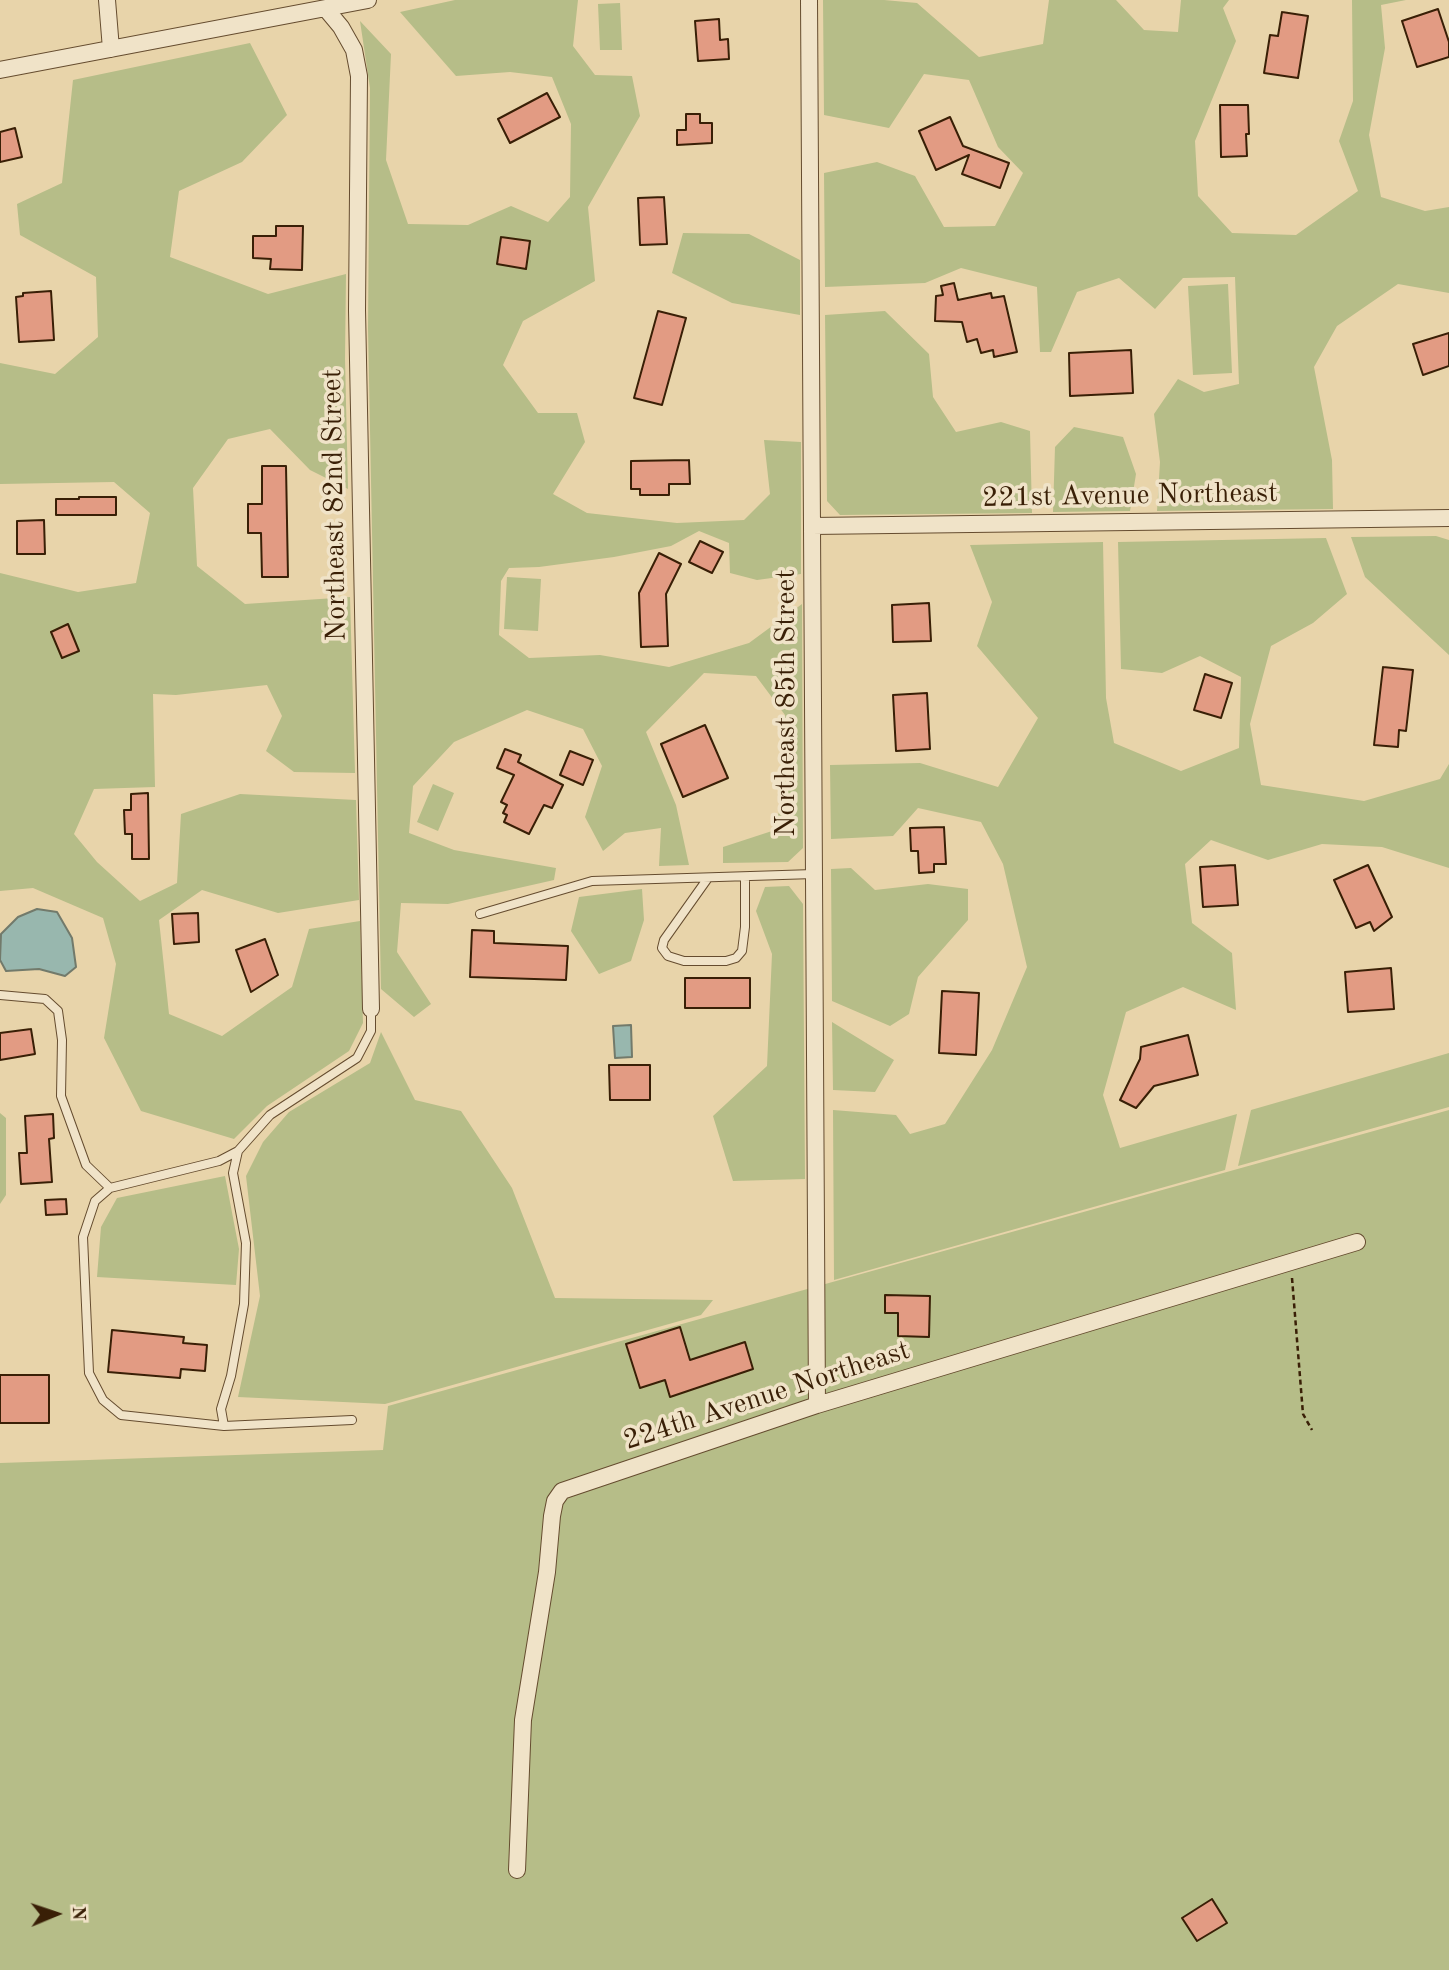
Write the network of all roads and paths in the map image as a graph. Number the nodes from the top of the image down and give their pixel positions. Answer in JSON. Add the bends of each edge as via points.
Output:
{"nodes":[{"id":1,"x":107,"y":0,"type":"edge"},
{"id":2,"x":368,"y":0,"type":"edge"},
{"id":3,"x":809,"y":0,"type":"edge"},
{"id":4,"x":326,"y":9,"type":"junction"},
{"id":5,"x":111,"y":48,"type":"junction"},
{"id":6,"x":0,"y":70,"type":"edge"},
{"id":7,"x":1449,"y":518,"type":"edge"},
{"id":8,"x":812,"y":526,"type":"junction"},
{"id":9,"x":814,"y":874,"type":"junction"},
{"id":10,"x":745,"y":877,"type":"junction"},
{"id":11,"x":708,"y":878,"type":"junction"},
{"id":12,"x":480,"y":914,"type":"dead end"},
{"id":13,"x":0,"y":995,"type":"edge"},
{"id":14,"x":372,"y":1009,"type":"joint"},
{"id":15,"x":238,"y":1152,"type":"junction"},
{"id":16,"x":110,"y":1188,"type":"junction"},
{"id":17,"x":1357,"y":1242,"type":"dead end"},
{"id":18,"x":1290,"y":1262,"type":"junction"},
{"id":19,"x":817,"y":1405,"type":"junction"},
{"id":20,"x":352,"y":1420,"type":"dead end"},
{"id":21,"x":225,"y":1426,"type":"junction"},
{"id":22,"x":1312,"y":1430,"type":"dead end"},
{"id":23,"x":517,"y":1870,"type":"dead end"}],
"edges":[{"from":1,"to":5,"type":"street"},
{"from":2,"to":4,"type":"street"},
{"from":3,"to":8,"type":"street","name":"Northeast 85th Street"},
{"from":4,"to":5,"type":"street"},
{"from":4,"to":14,"type":"street","name":"Northeast 82nd Street","via":[[354,50],[359,76],[357,310]]},
{"from":5,"to":6,"type":"street"},
{"from":7,"to":8,"type":"street","name":"221st Avenue Northeast"},
{"from":8,"to":9,"type":"street","name":"Northeast 85th Street"},
{"from":9,"to":10,"type":"lane"},
{"from":9,"to":19,"type":"street","name":"Northeast 85th Street"},
{"from":10,"to":11,"type":"lane"},
{"from":10,"to":11,"type":"lane","via":[[745,927],[742,951],[736,958],[684,961],[667,956],[664,940]]},
{"from":11,"to":12,"type":"lane","via":[[592,881]]},
{"from":13,"to":16,"type":"lane","via":[[45,999],[58,1011],[61,1096],[86,1165]]},
{"from":14,"to":15,"type":"lane","via":[[371,1031],[357,1058],[270,1115]]},
{"from":15,"to":16,"type":"lane","via":[[219,1161]]},
{"from":15,"to":21,"type":"lane","via":[[233,1173],[246,1243],[244,1304],[221,1409]]},
{"from":16,"to":21,"type":"lane","via":[[95,1201],[83,1237],[89,1373],[103,1401],[121,1415]]},
{"from":17,"to":18,"type":"street","name":"224th Avenue Northeast"},
{"from":18,"to":19,"type":"street","name":"224th Avenue Northeast"},
{"from":18,"to":22,"type":"path","via":[[1303,1414]]},
{"from":19,"to":23,"type":"street","name":"224th Avenue Northeast","via":[[562,1491],[555,1500],[523,1720]]},
{"from":20,"to":21,"type":"lane"}]}
